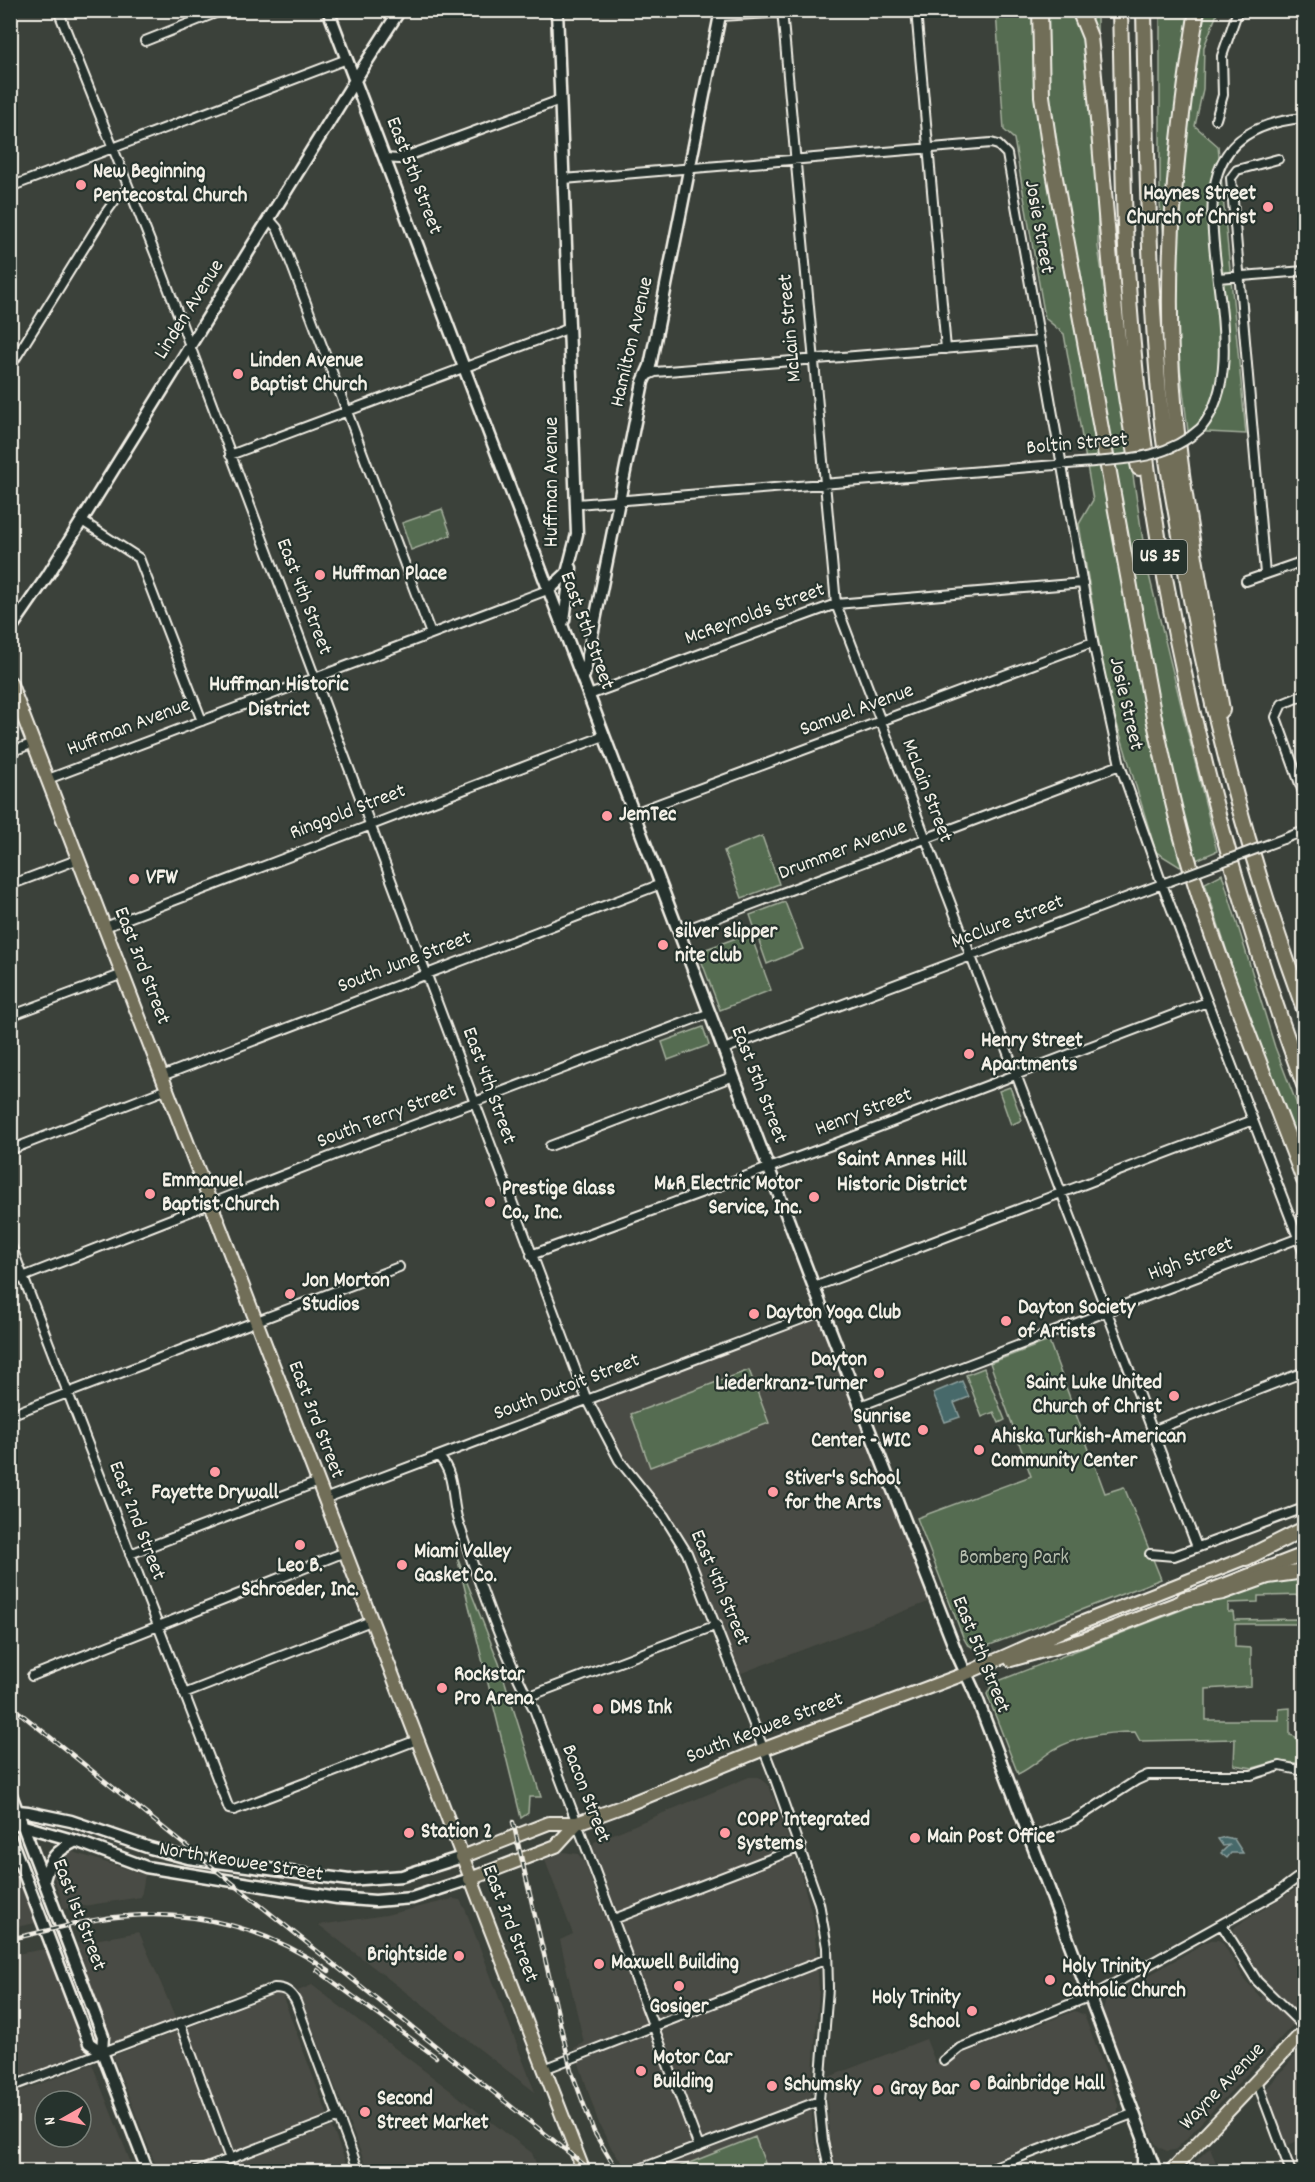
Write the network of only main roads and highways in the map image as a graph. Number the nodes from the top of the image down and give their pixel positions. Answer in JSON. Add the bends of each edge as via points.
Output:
{"nodes":[{"id":1,"x":328,"y":10,"type":"edge"},
{"id":2,"x":400,"y":10,"type":"edge"},
{"id":3,"x":557,"y":10,"type":"edge"},
{"id":4,"x":1040,"y":10,"type":"edge"},
{"id":5,"x":1079,"y":10,"type":"edge"},
{"id":6,"x":1120,"y":10,"type":"edge"},
{"id":7,"x":1144,"y":10,"type":"edge"},
{"id":8,"x":1197,"y":10,"type":"edge"},
{"id":9,"x":721,"y":13,"type":"edge"},
{"id":10,"x":355,"y":80,"type":"junction"},
{"id":11,"x":572,"y":558,"type":"junction"},
{"id":12,"x":1163,"y":578,"type":"junction"},
{"id":13,"x":549,"y":589,"type":"junction"},
{"id":14,"x":563,"y":624,"type":"junction"},
{"id":15,"x":10,"y":630,"type":"edge"},
{"id":16,"x":10,"y":682,"type":"edge"},
{"id":17,"x":584,"y":682,"type":"junction"},
{"id":18,"x":1244,"y":828,"type":"junction"},
{"id":19,"x":1305,"y":1009,"type":"edge"},
{"id":20,"x":1305,"y":1085,"type":"edge"},
{"id":21,"x":1305,"y":1180,"type":"edge"},
{"id":22,"x":1305,"y":1529,"type":"edge"},
{"id":23,"x":1305,"y":1536,"type":"edge"},
{"id":24,"x":1305,"y":1554,"type":"edge"},
{"id":25,"x":1246,"y":1558,"type":"junction"},
{"id":26,"x":1305,"y":1571,"type":"edge"},
{"id":27,"x":1184,"y":1599,"type":"junction"},
{"id":28,"x":967,"y":1673,"type":"junction"},
{"id":29,"x":10,"y":1792,"type":"edge"},
{"id":30,"x":14,"y":1813,"type":"edge"},
{"id":31,"x":10,"y":1822,"type":"edge"},
{"id":32,"x":577,"y":1823,"type":"junction"},
{"id":33,"x":24,"y":1827,"type":"junction"},
{"id":34,"x":10,"y":1838,"type":"edge"},
{"id":35,"x":76,"y":1841,"type":"junction"},
{"id":36,"x":462,"y":1857,"type":"junction"},
{"id":37,"x":470,"y":1879,"type":"junction"},
{"id":38,"x":44,"y":1880,"type":"junction"},
{"id":39,"x":1305,"y":2029,"type":"edge"},
{"id":40,"x":102,"y":2052,"type":"junction"},
{"id":41,"x":1143,"y":2135,"type":"junction"},
{"id":42,"x":148,"y":2172,"type":"edge"},
{"id":43,"x":584,"y":2172,"type":"edge"},
{"id":44,"x":1143,"y":2172,"type":"edge"},
{"id":45,"x":1156,"y":2172,"type":"edge"},
{"id":46,"x":1170,"y":2172,"type":"edge"}],
"edges":[{"from":1,"to":10,"type":"main road","name":"East 5th Street"},
{"from":2,"to":10,"type":"main road","name":"Linden Avenue"},
{"from":3,"to":11,"type":"main road","name":"Huffman Avenue","via":[[577,504]]},
{"from":4,"to":21,"type":"highway","via":[[1042,96],[1049,145],[1168,781],[1216,944]]},
{"from":5,"to":12,"type":"highway","via":[[1090,37],[1105,226],[1132,434]]},
{"from":6,"to":12,"type":"highway","number":"US 35","via":[[1131,322]]},
{"from":7,"to":18,"type":"highway","number":"US 35","via":[[1153,320],[1163,427],[1203,666]]},
{"from":8,"to":18,"type":"highway","via":[[1176,154],[1171,356],[1193,546]]},
{"from":9,"to":17,"type":"main road","name":"Hamilton Avenue","via":[[584,664]]},
{"from":10,"to":13,"type":"main road","name":"East 5th Street"},
{"from":10,"to":15,"type":"main road","name":"Linden Avenue","via":[[82,521]]},
{"from":11,"to":13,"type":"main road","name":"Huffman Avenue","via":[[562,580]]},
{"from":11,"to":14,"type":"main road"},
{"from":12,"to":20,"type":"highway","number":"US 35","via":[[1206,776],[1240,900]]},
{"from":13,"to":14,"type":"main road","name":"East 5th Street"},
{"from":14,"to":17,"type":"main road","name":"East 5th Street"},
{"from":16,"to":36,"type":"main road","name":"East 3rd Street"},
{"from":17,"to":28,"type":"main road","name":"East 5th Street","via":[[823,1311]]},
{"from":18,"to":19,"type":"highway","number":"US 35"},
{"from":22,"to":25,"type":"highway"},
{"from":23,"to":25,"type":"main road","name":"South Keowee Street"},
{"from":24,"to":27,"type":"main road","name":"South Keowee Street"},
{"from":25,"to":28,"type":"main road","name":"South Keowee Street","via":[[1078,1624]]},
{"from":26,"to":27,"type":"highway","via":[[1268,1576],[1223,1592]]},
{"from":27,"to":28,"type":"main road","name":"South Keowee Street","via":[[1082,1640]]},
{"from":28,"to":32,"type":"main road","name":"South Keowee Street"},
{"from":28,"to":41,"type":"main road","name":"East 5th Street"},
{"from":29,"to":30,"type":"main road","name":"East 1st Street"},
{"from":30,"to":33,"type":"main road","name":"East 1st Street"},
{"from":30,"to":36,"type":"main road","name":"North Keowee Street","via":[[71,1821],[189,1858],[349,1880],[402,1876]]},
{"from":31,"to":33,"type":"main road","name":"North Keowee Street"},
{"from":32,"to":36,"type":"main road","name":"South Keowee Street","via":[[549,1823]]},
{"from":32,"to":37,"type":"main road","name":"South Keowee Street","via":[[556,1846]]},
{"from":33,"to":35,"type":"main road","name":"North Keowee Street"},
{"from":33,"to":38,"type":"main road","name":"East 1st Street"},
{"from":34,"to":40,"type":"main road","name":"East 1st Street","via":[[89,2043]]},
{"from":35,"to":37,"type":"main road","name":"North Keowee Street","via":[[164,1871],[357,1900],[412,1898]]},
{"from":35,"to":38,"type":"main road","via":[[51,1858]]},
{"from":36,"to":37,"type":"main road","name":"East 3rd Street"},
{"from":37,"to":43,"type":"main road","name":"East 3rd Street"},
{"from":38,"to":40,"type":"main road","name":"East 1st Street","via":[[103,2036]]},
{"from":39,"to":46,"type":"main road","name":"Wayne Avenue"},
{"from":40,"to":42,"type":"main road","name":"East 1st Street"},
{"from":41,"to":44,"type":"main road"},
{"from":41,"to":45,"type":"main road","name":"East 5th Street"}]}
